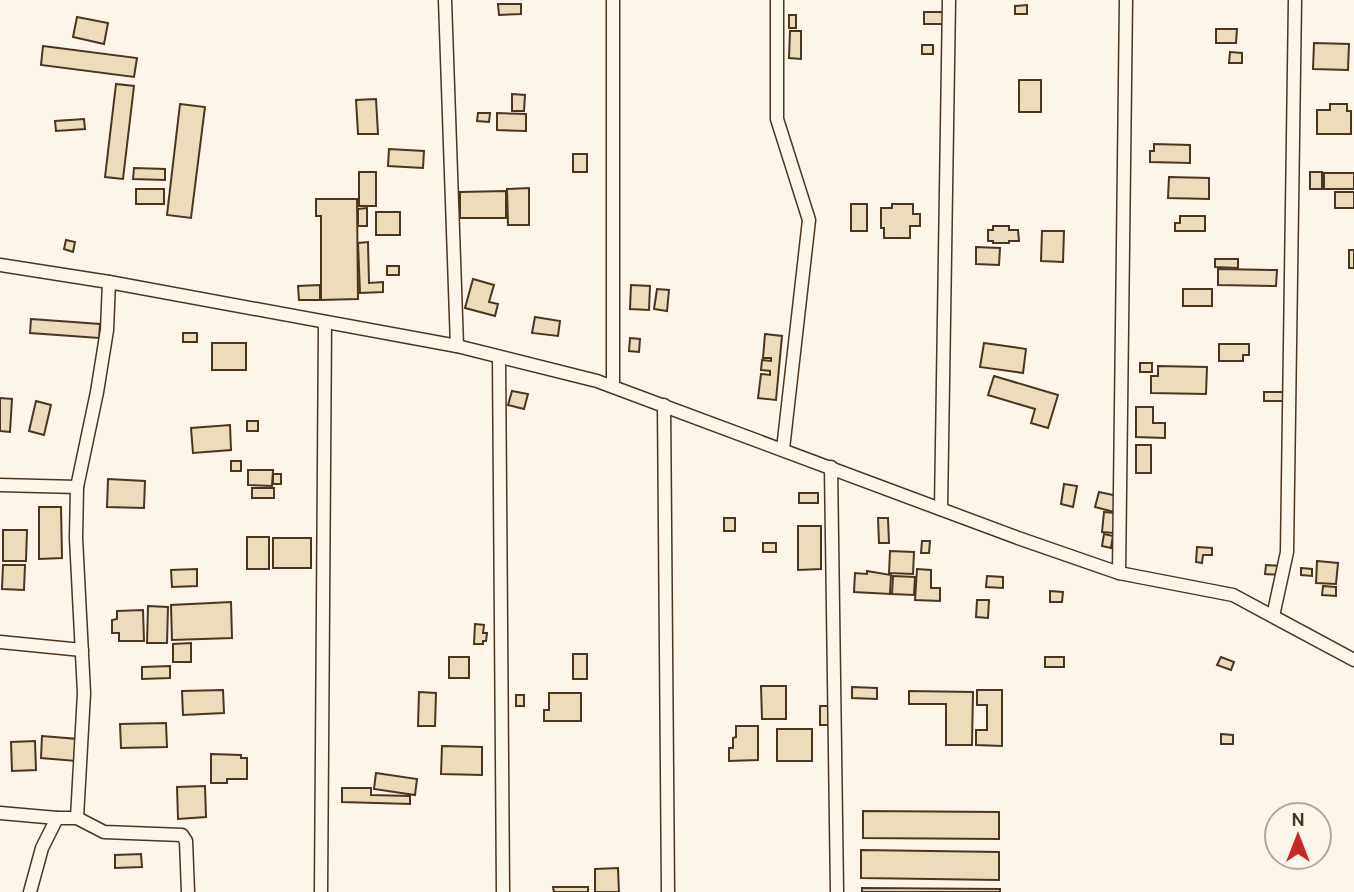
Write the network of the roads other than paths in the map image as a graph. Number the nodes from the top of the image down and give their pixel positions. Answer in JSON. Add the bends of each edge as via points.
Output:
{"nodes":[{"id":1,"x":445,"y":0,"type":"edge"},
{"id":2,"x":612,"y":0,"type":"edge"},
{"id":3,"x":777,"y":0,"type":"edge"},
{"id":4,"x":949,"y":0,"type":"edge"},
{"id":5,"x":1126,"y":0,"type":"edge"},
{"id":6,"x":1295,"y":0,"type":"edge"},
{"id":7,"x":0,"y":265,"type":"edge"},
{"id":8,"x":109,"y":282,"type":"junction"},
{"id":9,"x":325,"y":322,"type":"junction"},
{"id":10,"x":457,"y":346,"type":"junction"},
{"id":11,"x":499,"y":357,"type":"junction"},
{"id":12,"x":613,"y":386,"type":"junction"},
{"id":13,"x":664,"y":405,"type":"junction"},
{"id":14,"x":783,"y":449,"type":"junction"},
{"id":15,"x":831,"y":467,"type":"junction"},
{"id":16,"x":0,"y":485,"type":"edge"},
{"id":17,"x":77,"y":487,"type":"junction"},
{"id":18,"x":941,"y":509,"type":"junction"},
{"id":19,"x":1119,"y":573,"type":"junction"},
{"id":20,"x":1273,"y":616,"type":"junction"},
{"id":21,"x":0,"y":642,"type":"edge"},
{"id":22,"x":82,"y":650,"type":"junction"},
{"id":23,"x":1354,"y":660,"type":"edge"},
{"id":24,"x":0,"y":813,"type":"edge"},
{"id":25,"x":57,"y":818,"type":"junction"},
{"id":26,"x":77,"y":818,"type":"junction"},
{"id":27,"x":30,"y":892,"type":"edge"},
{"id":28,"x":188,"y":892,"type":"edge"},
{"id":29,"x":321,"y":892,"type":"edge"},
{"id":30,"x":503,"y":892,"type":"edge"},
{"id":31,"x":668,"y":892,"type":"edge"},
{"id":32,"x":836,"y":892,"type":"edge"}],
"edges":[{"from":1,"to":10,"type":"street"},
{"from":2,"to":12,"type":"street"},
{"from":3,"to":14,"type":"street","via":[[777,119],[809,220]]},
{"from":4,"to":18,"type":"street"},
{"from":5,"to":19,"type":"street"},
{"from":6,"to":20,"type":"street","via":[[1287,552]]},
{"from":7,"to":8,"type":"street"},
{"from":8,"to":9,"type":"street"},
{"from":8,"to":17,"type":"street","via":[[107,330]]},
{"from":9,"to":10,"type":"street"},
{"from":9,"to":29,"type":"street"},
{"from":10,"to":11,"type":"street"},
{"from":11,"to":12,"type":"street"},
{"from":11,"to":30,"type":"street"},
{"from":12,"to":13,"type":"street"},
{"from":13,"to":14,"type":"street"},
{"from":13,"to":31,"type":"street"},
{"from":14,"to":15,"type":"street"},
{"from":15,"to":18,"type":"street"},
{"from":15,"to":32,"type":"street"},
{"from":16,"to":17,"type":"street"},
{"from":17,"to":22,"type":"street"},
{"from":18,"to":19,"type":"street"},
{"from":19,"to":20,"type":"street","via":[[1233,595]]},
{"from":20,"to":23,"type":"street"},
{"from":21,"to":22,"type":"street"},
{"from":22,"to":26,"type":"street"},
{"from":24,"to":25,"type":"street"},
{"from":25,"to":26,"type":"street"},
{"from":25,"to":27,"type":"street"},
{"from":26,"to":28,"type":"street","via":[[104,832],[182,835]]}]}
